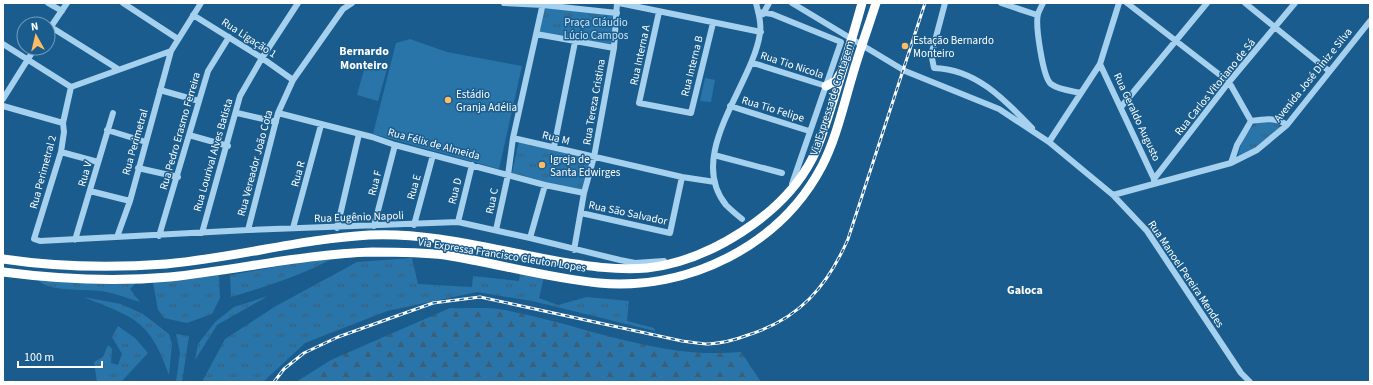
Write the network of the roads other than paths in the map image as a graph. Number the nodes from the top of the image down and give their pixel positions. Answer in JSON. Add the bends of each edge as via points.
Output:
{"nodes":[{"id":1,"x":48,"y":3,"type":"edge"},
{"id":2,"x":67,"y":3,"type":"edge"},
{"id":3,"x":123,"y":3,"type":"edge"},
{"id":4,"x":200,"y":3,"type":"edge"},
{"id":5,"x":298,"y":3,"type":"edge"},
{"id":6,"x":347,"y":3,"type":"edge"},
{"id":7,"x":352,"y":3,"type":"edge"},
{"id":8,"x":504,"y":3,"type":"edge"},
{"id":9,"x":618,"y":3,"type":"edge"},
{"id":10,"x":756,"y":3,"type":"edge"},
{"id":11,"x":769,"y":3,"type":"edge"},
{"id":12,"x":792,"y":3,"type":"edge"},
{"id":13,"x":862,"y":3,"type":"edge"},
{"id":14,"x":876,"y":3,"type":"edge"},
{"id":15,"x":945,"y":3,"type":"edge"},
{"id":16,"x":1001,"y":3,"type":"edge"},
{"id":17,"x":1043,"y":3,"type":"edge"},
{"id":18,"x":1119,"y":3,"type":"edge"},
{"id":19,"x":1128,"y":3,"type":"edge"},
{"id":20,"x":1207,"y":3,"type":"edge"},
{"id":21,"x":1245,"y":3,"type":"edge"},
{"id":22,"x":1295,"y":3,"type":"edge"},
{"id":23,"x":543,"y":4,"type":"edge"},
{"id":24,"x":575,"y":6,"type":"edge"},
{"id":25,"x":343,"y":10,"type":"junction"},
{"id":26,"x":62,"y":11,"type":"junction"},
{"id":27,"x":659,"y":12,"type":"junction"},
{"id":28,"x":761,"y":12,"type":"junction"},
{"id":29,"x":617,"y":13,"type":"junction"},
{"id":30,"x":193,"y":15,"type":"junction"},
{"id":31,"x":1037,"y":15,"type":"junction"},
{"id":32,"x":56,"y":20,"type":"edge"},
{"id":33,"x":1370,"y":22,"type":"edge"},
{"id":34,"x":713,"y":23,"type":"junction"},
{"id":35,"x":1276,"y":27,"type":"junction"},
{"id":36,"x":760,"y":32,"type":"junction"},
{"id":37,"x":56,"y":33,"type":"edge"},
{"id":38,"x":536,"y":34,"type":"junction"},
{"id":39,"x":229,"y":37,"type":"junction"},
{"id":40,"x":178,"y":39,"type":"junction"},
{"id":41,"x":1176,"y":41,"type":"junction"},
{"id":42,"x":575,"y":42,"type":"junction"},
{"id":43,"x":3,"y":44,"type":"edge"},
{"id":44,"x":614,"y":48,"type":"junction"},
{"id":45,"x":171,"y":51,"type":"junction"},
{"id":46,"x":29,"y":56,"type":"edge"},
{"id":47,"x":262,"y":58,"type":"junction"},
{"id":48,"x":27,"y":59,"type":"junction"},
{"id":49,"x":753,"y":63,"type":"junction"},
{"id":50,"x":1100,"y":64,"type":"junction"},
{"id":51,"x":844,"y":68,"type":"junction"},
{"id":52,"x":118,"y":69,"type":"junction"},
{"id":53,"x":1329,"y":71,"type":"junction"},
{"id":54,"x":293,"y":80,"type":"junction"},
{"id":55,"x":1229,"y":82,"type":"junction"},
{"id":56,"x":71,"y":86,"type":"junction"},
{"id":57,"x":826,"y":86,"type":"junction"},
{"id":58,"x":160,"y":90,"type":"junction"},
{"id":59,"x":1081,"y":93,"type":"junction"},
{"id":60,"x":3,"y":99,"type":"edge"},
{"id":61,"x":199,"y":101,"type":"junction"},
{"id":62,"x":3,"y":106,"type":"edge"},
{"id":63,"x":730,"y":106,"type":"junction"},
{"id":64,"x":1122,"y":107,"type":"junction"},
{"id":65,"x":113,"y":113,"type":"dead end"},
{"id":66,"x":237,"y":113,"type":"junction"},
{"id":67,"x":278,"y":113,"type":"junction"},
{"id":68,"x":691,"y":113,"type":"joint"},
{"id":69,"x":1252,"y":121,"type":"junction"},
{"id":70,"x":276,"y":122,"type":"junction"},
{"id":71,"x":63,"y":123,"type":"junction"},
{"id":72,"x":321,"y":125,"type":"junction"},
{"id":73,"x":1287,"y":125,"type":"junction"},
{"id":74,"x":107,"y":130,"type":"junction"},
{"id":75,"x":809,"y":131,"type":"junction"},
{"id":76,"x":359,"y":134,"type":"junction"},
{"id":77,"x":189,"y":135,"type":"junction"},
{"id":78,"x":513,"y":138,"type":"junction"},
{"id":79,"x":1042,"y":138,"type":"junction"},
{"id":80,"x":146,"y":142,"type":"junction"},
{"id":81,"x":1049,"y":142,"type":"junction"},
{"id":82,"x":395,"y":145,"type":"junction"},
{"id":83,"x":228,"y":146,"type":"junction"},
{"id":84,"x":554,"y":147,"type":"junction"},
{"id":85,"x":61,"y":152,"type":"junction"},
{"id":86,"x":433,"y":155,"type":"junction"},
{"id":87,"x":714,"y":155,"type":"junction"},
{"id":88,"x":594,"y":157,"type":"junction"},
{"id":89,"x":98,"y":162,"type":"junction"},
{"id":90,"x":1231,"y":163,"type":"junction"},
{"id":91,"x":472,"y":165,"type":"junction"},
{"id":92,"x":138,"y":168,"type":"junction"},
{"id":93,"x":782,"y":173,"type":"dead end"},
{"id":94,"x":508,"y":175,"type":"junction"},
{"id":95,"x":178,"y":177,"type":"junction"},
{"id":96,"x":682,"y":177,"type":"junction"},
{"id":97,"x":715,"y":182,"type":"junction"},
{"id":98,"x":1154,"y":182,"type":"junction"},
{"id":99,"x":545,"y":185,"type":"junction"},
{"id":100,"x":789,"y":190,"type":"junction"},
{"id":101,"x":90,"y":191,"type":"junction"},
{"id":102,"x":584,"y":193,"type":"junction"},
{"id":103,"x":1113,"y":195,"type":"junction"},
{"id":104,"x":803,"y":196,"type":"joint"},
{"id":105,"x":130,"y":201,"type":"junction"},
{"id":106,"x":581,"y":213,"type":"junction"},
{"id":107,"x":742,"y":219,"type":"dead end"},
{"id":108,"x":458,"y":222,"type":"junction"},
{"id":109,"x":414,"y":225,"type":"junction"},
{"id":110,"x":374,"y":226,"type":"junction"},
{"id":111,"x":293,"y":228,"type":"junction"},
{"id":112,"x":337,"y":228,"type":"junction"},
{"id":113,"x":248,"y":230,"type":"junction"},
{"id":114,"x":496,"y":230,"type":"junction"},
{"id":115,"x":202,"y":233,"type":"junction"},
{"id":116,"x":159,"y":236,"type":"junction"},
{"id":117,"x":117,"y":237,"type":"junction"},
{"id":118,"x":530,"y":238,"type":"junction"},
{"id":119,"x":34,"y":239,"type":"joint"},
{"id":120,"x":75,"y":240,"type":"junction"},
{"id":121,"x":574,"y":250,"type":"junction"},
{"id":122,"x":3,"y":258,"type":"edge"},
{"id":123,"x":681,"y":260,"type":"junction"},
{"id":124,"x":3,"y":272,"type":"edge"},
{"id":125,"x":1241,"y":373,"type":"junction"},
{"id":126,"x":1242,"y":382,"type":"edge"},
{"id":127,"x":1250,"y":382,"type":"edge"}],
"edges":[{"from":1,"to":26,"type":"street"},
{"from":2,"to":26,"type":"street"},
{"from":3,"to":40,"type":"street"},
{"from":4,"to":30,"type":"street","name":"Rua Perimetral"},
{"from":5,"to":47,"type":"street","name":"Rua Lourival Alves Batista"},
{"from":6,"to":25,"type":"street"},
{"from":7,"to":25,"type":"street","name":"Rua Vereador João Cota"},
{"from":8,"to":23,"type":"street"},
{"from":9,"to":27,"type":"street"},
{"from":9,"to":29,"type":"street","name":"Rua Tereza Cristina"},
{"from":10,"to":28,"type":"street"},
{"from":11,"to":28,"type":"street"},
{"from":12,"to":79,"type":"street","name":"Rua Manoel Pereira Mendes","via":[[905,71],[999,109]]},
{"from":13,"to":51,"type":"highway","name":"Via Expressa de Contagem"},
{"from":14,"to":104,"type":"highway","name":"Via Expressa de Contagem","via":[[834,137],[823,164]]},
{"from":15,"to":79,"type":"street","name":"Rua Manoel Pereira Mendes","via":[[932,52],[934,68],[947,68],[984,84]]},
{"from":16,"to":31,"type":"street"},
{"from":17,"to":31,"type":"street"},
{"from":18,"to":50,"type":"street"},
{"from":19,"to":41,"type":"street"},
{"from":20,"to":41,"type":"street"},
{"from":21,"to":35,"type":"street"},
{"from":22,"to":35,"type":"street","name":"Rua Carlos Vitoriano de Sá"},
{"from":23,"to":24,"type":"street"},
{"from":23,"to":38,"type":"street","name":"Rua C"},
{"from":24,"to":29,"type":"street"},
{"from":25,"to":54,"type":"street","name":"Rua Vereador João Cota"},
{"from":26,"to":32,"type":"street"},
{"from":27,"to":34,"type":"street"},
{"from":27,"to":68,"type":"street","name":"Rua Interna A","via":[[639,104]]},
{"from":28,"to":36,"type":"street"},
{"from":28,"to":57,"type":"street","via":[[841,42]]},
{"from":29,"to":44,"type":"street","name":"Rua Tereza Cristina"},
{"from":30,"to":39,"type":"street","name":"Rua Ligação 1"},
{"from":30,"to":40,"type":"street","name":"Rua Perimetral"},
{"from":31,"to":59,"type":"street","via":[[1045,76],[1050,84],[1058,88]]},
{"from":33,"to":53,"type":"street","name":"Avenida José Diniz e Silva"},
{"from":34,"to":36,"type":"street"},
{"from":34,"to":68,"type":"street","name":"Rua Interna B"},
{"from":35,"to":53,"type":"street"},
{"from":35,"to":55,"type":"street","name":"Rua Carlos Vitoriano de Sá"},
{"from":36,"to":49,"type":"street"},
{"from":37,"to":52,"type":"street"},
{"from":38,"to":42,"type":"street"},
{"from":38,"to":78,"type":"street","name":"Rua C"},
{"from":39,"to":47,"type":"street","name":"Rua Ligação 1"},
{"from":39,"to":61,"type":"street","name":"Rua Pedro Erasmo Ferreira","via":[[208,70]]},
{"from":40,"to":45,"type":"street","name":"Rua Perimetral"},
{"from":41,"to":55,"type":"street"},
{"from":41,"to":64,"type":"street"},
{"from":42,"to":44,"type":"street"},
{"from":42,"to":84,"type":"street"},
{"from":43,"to":48,"type":"street"},
{"from":44,"to":88,"type":"street","name":"Rua Tereza Cristina"},
{"from":45,"to":52,"type":"street"},
{"from":45,"to":58,"type":"street","name":"Rua Perimetral"},
{"from":46,"to":48,"type":"street"},
{"from":47,"to":54,"type":"street","name":"Rua Ligação 1"},
{"from":47,"to":66,"type":"street","name":"Rua Lourival Alves Batista","via":[[240,96]]},
{"from":48,"to":56,"type":"street"},
{"from":48,"to":60,"type":"street"},
{"from":49,"to":57,"type":"street","name":"Rua Tio Nicola"},
{"from":49,"to":63,"type":"street"},
{"from":50,"to":59,"type":"street"},
{"from":50,"to":64,"type":"street","name":"Rua Geraldo Augusto"},
{"from":51,"to":57,"type":"highway","via":[[836,81]]},
{"from":51,"to":100,"type":"highway","name":"Via Expressa de Contagem","via":[[812,159]]},
{"from":52,"to":56,"type":"street"},
{"from":53,"to":73,"type":"street","name":"Avenida José Diniz e Silva"},
{"from":54,"to":67,"type":"street","name":"Rua Vereador João Cota"},
{"from":55,"to":69,"type":"street"},
{"from":55,"to":98,"type":"street","name":"Rua Carlos Vitoriano de Sá"},
{"from":56,"to":71,"type":"street","name":"Rua Perimetral 2"},
{"from":57,"to":75,"type":"street"},
{"from":58,"to":61,"type":"street"},
{"from":58,"to":80,"type":"street","name":"Rua Perimetral"},
{"from":59,"to":81,"type":"street"},
{"from":61,"to":77,"type":"street","name":"Rua Pedro Erasmo Ferreira"},
{"from":62,"to":71,"type":"street"},
{"from":63,"to":75,"type":"street","name":"Rua Tio Felipe"},
{"from":63,"to":87,"type":"street"},
{"from":64,"to":98,"type":"street","name":"Rua Geraldo Augusto"},
{"from":65,"to":74,"type":"street","name":"Rua V"},
{"from":66,"to":70,"type":"street"},
{"from":66,"to":83,"type":"street","name":"Rua Lourival Alves Batista"},
{"from":67,"to":70,"type":"street","name":"Rua Vereador João Cota"},
{"from":67,"to":72,"type":"street","name":"Rua Félix de Almeida"},
{"from":69,"to":73,"type":"street","via":[[1273,119]]},
{"from":69,"to":90,"type":"street","via":[[1237,145]]},
{"from":70,"to":113,"type":"street","name":"Rua Vereador João Cota"},
{"from":71,"to":85,"type":"street","name":"Rua Perimetral 2"},
{"from":72,"to":76,"type":"street","name":"Rua Félix de Almeida"},
{"from":72,"to":111,"type":"street","name":"Rua R"},
{"from":73,"to":90,"type":"street","name":"Avenida José Diniz e Silva","via":[[1257,150]]},
{"from":74,"to":80,"type":"street"},
{"from":74,"to":89,"type":"street","name":"Rua V"},
{"from":75,"to":100,"type":"street","via":[[803,155]]},
{"from":76,"to":82,"type":"street","name":"Rua Félix de Almeida"},
{"from":76,"to":112,"type":"street"},
{"from":77,"to":83,"type":"street"},
{"from":77,"to":95,"type":"street","name":"Rua Pedro Erasmo Ferreira"},
{"from":78,"to":84,"type":"street","name":"Rua M"},
{"from":78,"to":94,"type":"street","name":"Rua C"},
{"from":79,"to":81,"type":"street","name":"Rua Manoel Pereira Mendes"},
{"from":80,"to":92,"type":"street","name":"Rua Perimetral"},
{"from":81,"to":103,"type":"street","name":"Rua Manoel Pereira Mendes"},
{"from":82,"to":86,"type":"street","name":"Rua Félix de Almeida"},
{"from":82,"to":110,"type":"street","name":"Rua F"},
{"from":83,"to":115,"type":"street","name":"Rua Lourival Alves Batista"},
{"from":84,"to":88,"type":"street","name":"Rua M"},
{"from":85,"to":89,"type":"street"},
{"from":85,"to":119,"type":"street","name":"Rua Perimetral 2"},
{"from":86,"to":91,"type":"street","name":"Rua Félix de Almeida"},
{"from":86,"to":109,"type":"street","name":"Rua E"},
{"from":87,"to":93,"type":"street"},
{"from":87,"to":97,"type":"street"},
{"from":88,"to":96,"type":"street","name":"Rua M"},
{"from":88,"to":102,"type":"street","name":"Rua Tereza Cristina"},
{"from":89,"to":101,"type":"street","name":"Rua V"},
{"from":90,"to":98,"type":"street","name":"Avenida José Diniz e Silva"},
{"from":91,"to":94,"type":"street","name":"Rua Félix de Almeida"},
{"from":91,"to":108,"type":"street","name":"Rua D"},
{"from":92,"to":95,"type":"street"},
{"from":92,"to":105,"type":"street","name":"Rua Perimetral"},
{"from":94,"to":99,"type":"street","name":"Rua Félix de Almeida"},
{"from":94,"to":114,"type":"street","name":"Rua C"},
{"from":95,"to":116,"type":"street","name":"Rua Pedro Erasmo Ferreira"},
{"from":96,"to":97,"type":"street","name":"Rua M"},
{"from":96,"to":106,"type":"street","name":"Rua São Salvador","via":[[670,233]]},
{"from":97,"to":107,"type":"street","via":[[726,204]]},
{"from":98,"to":103,"type":"street","name":"Avenida José Diniz e Silva"},
{"from":99,"to":102,"type":"street","name":"Rua Félix de Almeida"},
{"from":99,"to":118,"type":"street"},
{"from":100,"to":123,"type":"highway","name":"Via Expressa Francisco Cleuton Lopes","via":[[742,232],[707,251]]},
{"from":101,"to":105,"type":"street"},
{"from":101,"to":120,"type":"street","name":"Rua V"},
{"from":102,"to":106,"type":"street","name":"Rua Tereza Cristina"},
{"from":103,"to":125,"type":"street","name":"Rua Manoel Pereira Mendes","via":[[1147,231]]},
{"from":104,"to":124,"type":"highway","name":"Via Expressa Francisco Cleuton Lopes","via":[[767,233],[742,251],[687,274],[625,284],[598,283],[445,256],[408,252],[336,253],[167,277],[96,279]]},
{"from":105,"to":117,"type":"street","name":"Rua Perimetral"},
{"from":106,"to":121,"type":"street","name":"Rua Tereza Cristina"},
{"from":108,"to":109,"type":"street","name":"Rua Eugênio Napoli"},
{"from":108,"to":114,"type":"street","name":"Rua Eugênio Napoli"},
{"from":109,"to":110,"type":"street","name":"Rua Eugênio Napoli"},
{"from":110,"to":112,"type":"street","name":"Rua Eugênio Napoli"},
{"from":111,"to":112,"type":"street","name":"Rua Eugênio Napoli"},
{"from":111,"to":113,"type":"street","name":"Rua Eugênio Napoli"},
{"from":113,"to":115,"type":"street","name":"Rua Eugênio Napoli"},
{"from":114,"to":118,"type":"street","name":"Rua Eugênio Napoli"},
{"from":115,"to":116,"type":"street","name":"Rua Eugênio Napoli"},
{"from":116,"to":117,"type":"street","name":"Rua Eugênio Napoli"},
{"from":117,"to":120,"type":"street","name":"Rua Eugênio Napoli"},
{"from":118,"to":121,"type":"street","name":"Rua Eugênio Napoli"},
{"from":119,"to":120,"type":"street","name":"Rua Eugênio Napoli"},
{"from":121,"to":123,"type":"street","name":"Rua Eugênio Napoli","via":[[635,263]]},
{"from":122,"to":123,"type":"highway","name":"Via Expressa Francisco Cleuton Lopes","via":[[70,266],[167,264],[368,235],[400,235],[459,241],[598,267],[649,268]]},
{"from":125,"to":126,"type":"street"},
{"from":125,"to":127,"type":"street","name":"Rua Manoel Pereira Mendes"}]}
